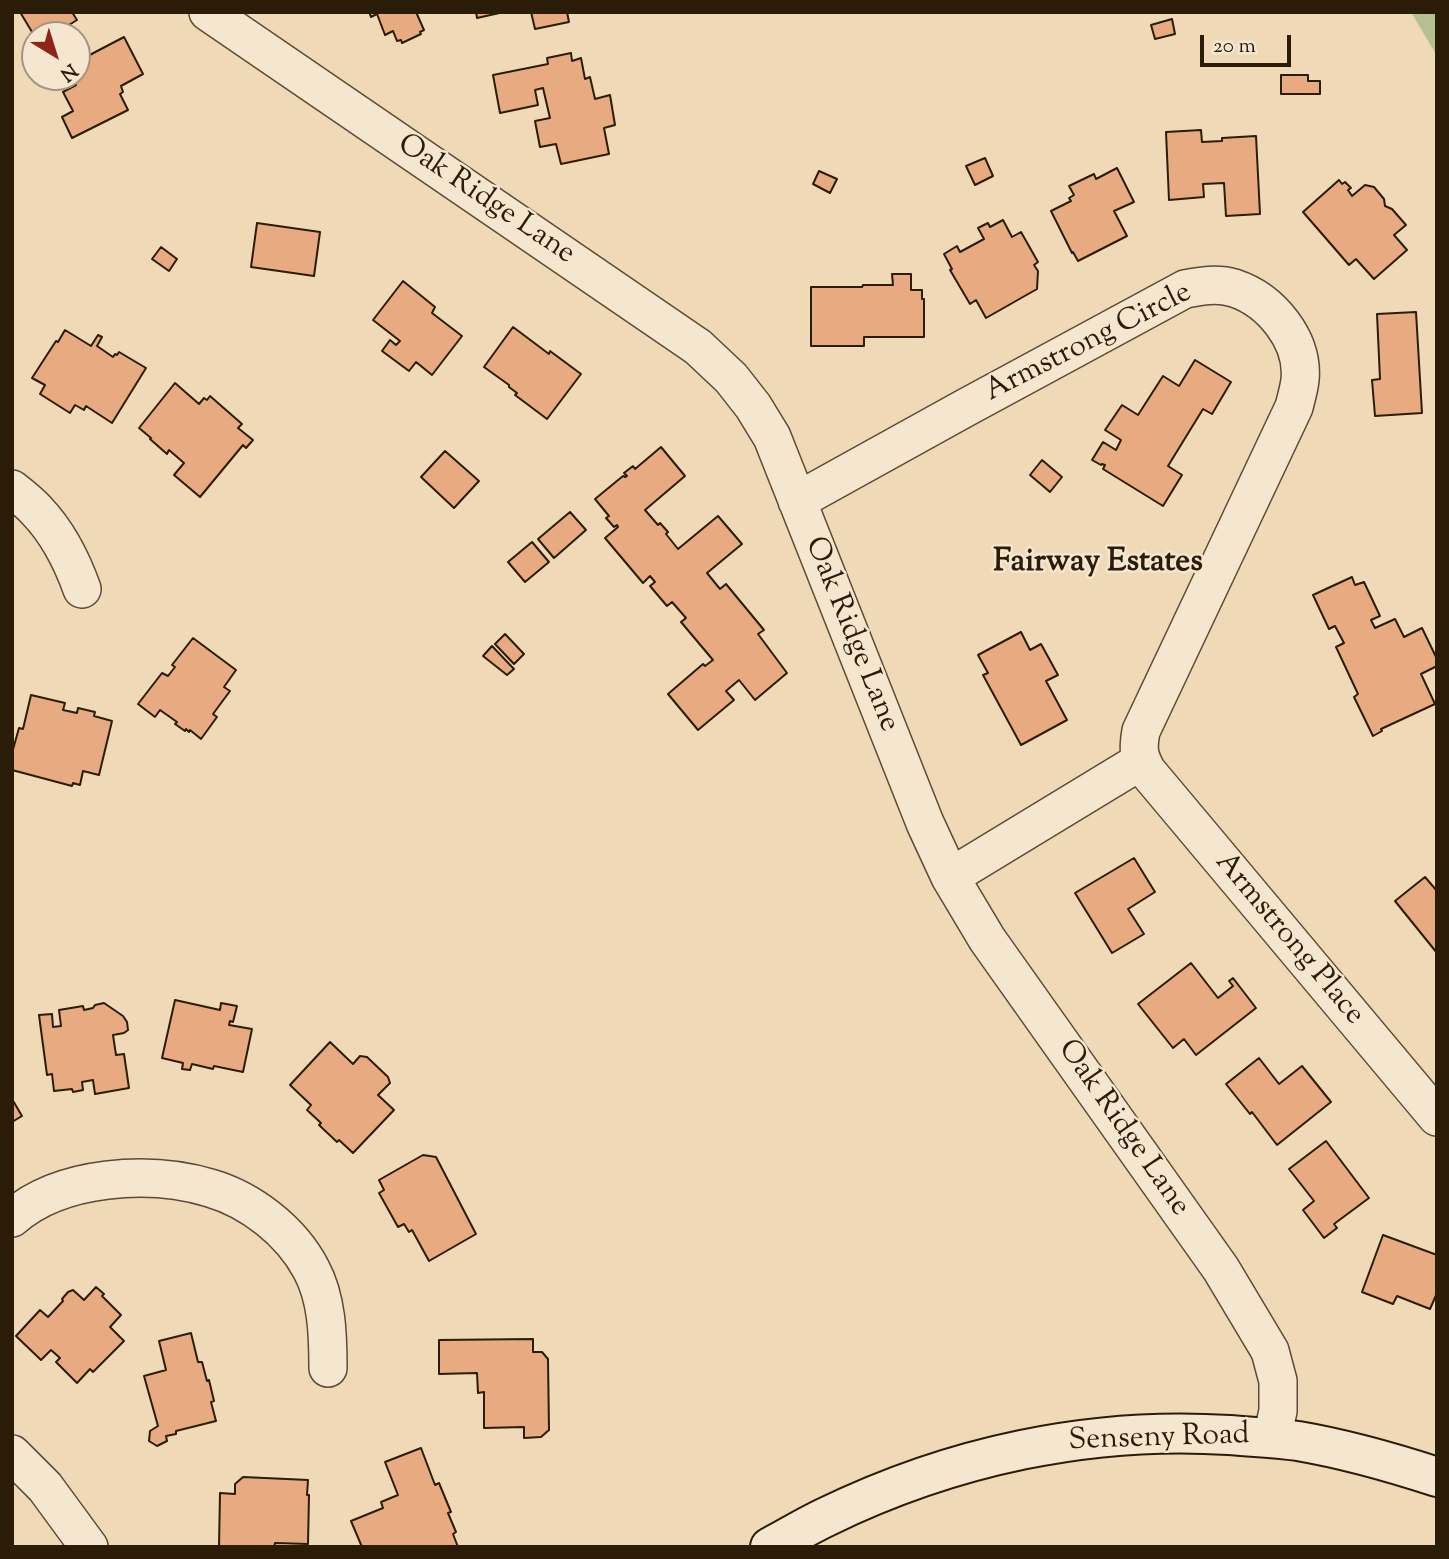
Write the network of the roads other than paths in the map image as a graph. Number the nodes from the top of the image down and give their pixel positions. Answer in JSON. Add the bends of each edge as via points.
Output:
{"nodes":[{"id":1,"x":208,"y":12,"type":"edge"},
{"id":2,"x":12,"y":489,"type":"edge"},
{"id":3,"x":797,"y":501,"type":"junction"},
{"id":4,"x":82,"y":589,"type":"dead end"},
{"id":5,"x":1141,"y":761,"type":"junction"},
{"id":6,"x":950,"y":877,"type":"junction"},
{"id":7,"x":1437,"y":1117,"type":"edge"},
{"id":8,"x":12,"y":1218,"type":"edge"},
{"id":9,"x":328,"y":1368,"type":"dead end"},
{"id":10,"x":1272,"y":1438,"type":"junction"},
{"id":11,"x":12,"y":1454,"type":"edge"},
{"id":12,"x":1437,"y":1477,"type":"edge"},
{"id":13,"x":89,"y":1547,"type":"edge"},
{"id":14,"x":770,"y":1547,"type":"edge"}],
"edges":[{"from":1,"to":3,"type":"street","name":"Oak Ridge Lane","via":[[698,347],[753,406],[772,437]]},
{"from":2,"to":4,"type":"street","via":[[38,512],[60,542]]},
{"from":3,"to":5,"type":"street","name":"Armstrong Circle","via":[[1185,289],[1233,287],[1255,298],[1288,332],[1296,350],[1300,379],[1294,407],[1141,731]]},
{"from":3,"to":6,"type":"street","name":"Oak Ridge Lane"},
{"from":5,"to":6,"type":"street"},
{"from":5,"to":7,"type":"street","name":"Armstrong Place"},
{"from":6,"to":10,"type":"street","name":"Oak Ridge Lane","via":[[987,939],[1221,1269],[1270,1351],[1278,1381]]},
{"from":8,"to":9,"type":"street","via":[[79,1184],[127,1178],[171,1180],[243,1201],[297,1247],[312,1270],[322,1300]]},
{"from":10,"to":12,"type":"main road","name":"Senseny Road","via":[[1368,1455]]},
{"from":10,"to":14,"type":"main road","name":"Senseny Road","via":[[1196,1433],[1122,1435],[1049,1444],[976,1460],[901,1485],[827,1516]]},
{"from":11,"to":13,"type":"street","via":[[45,1487]]}]}
